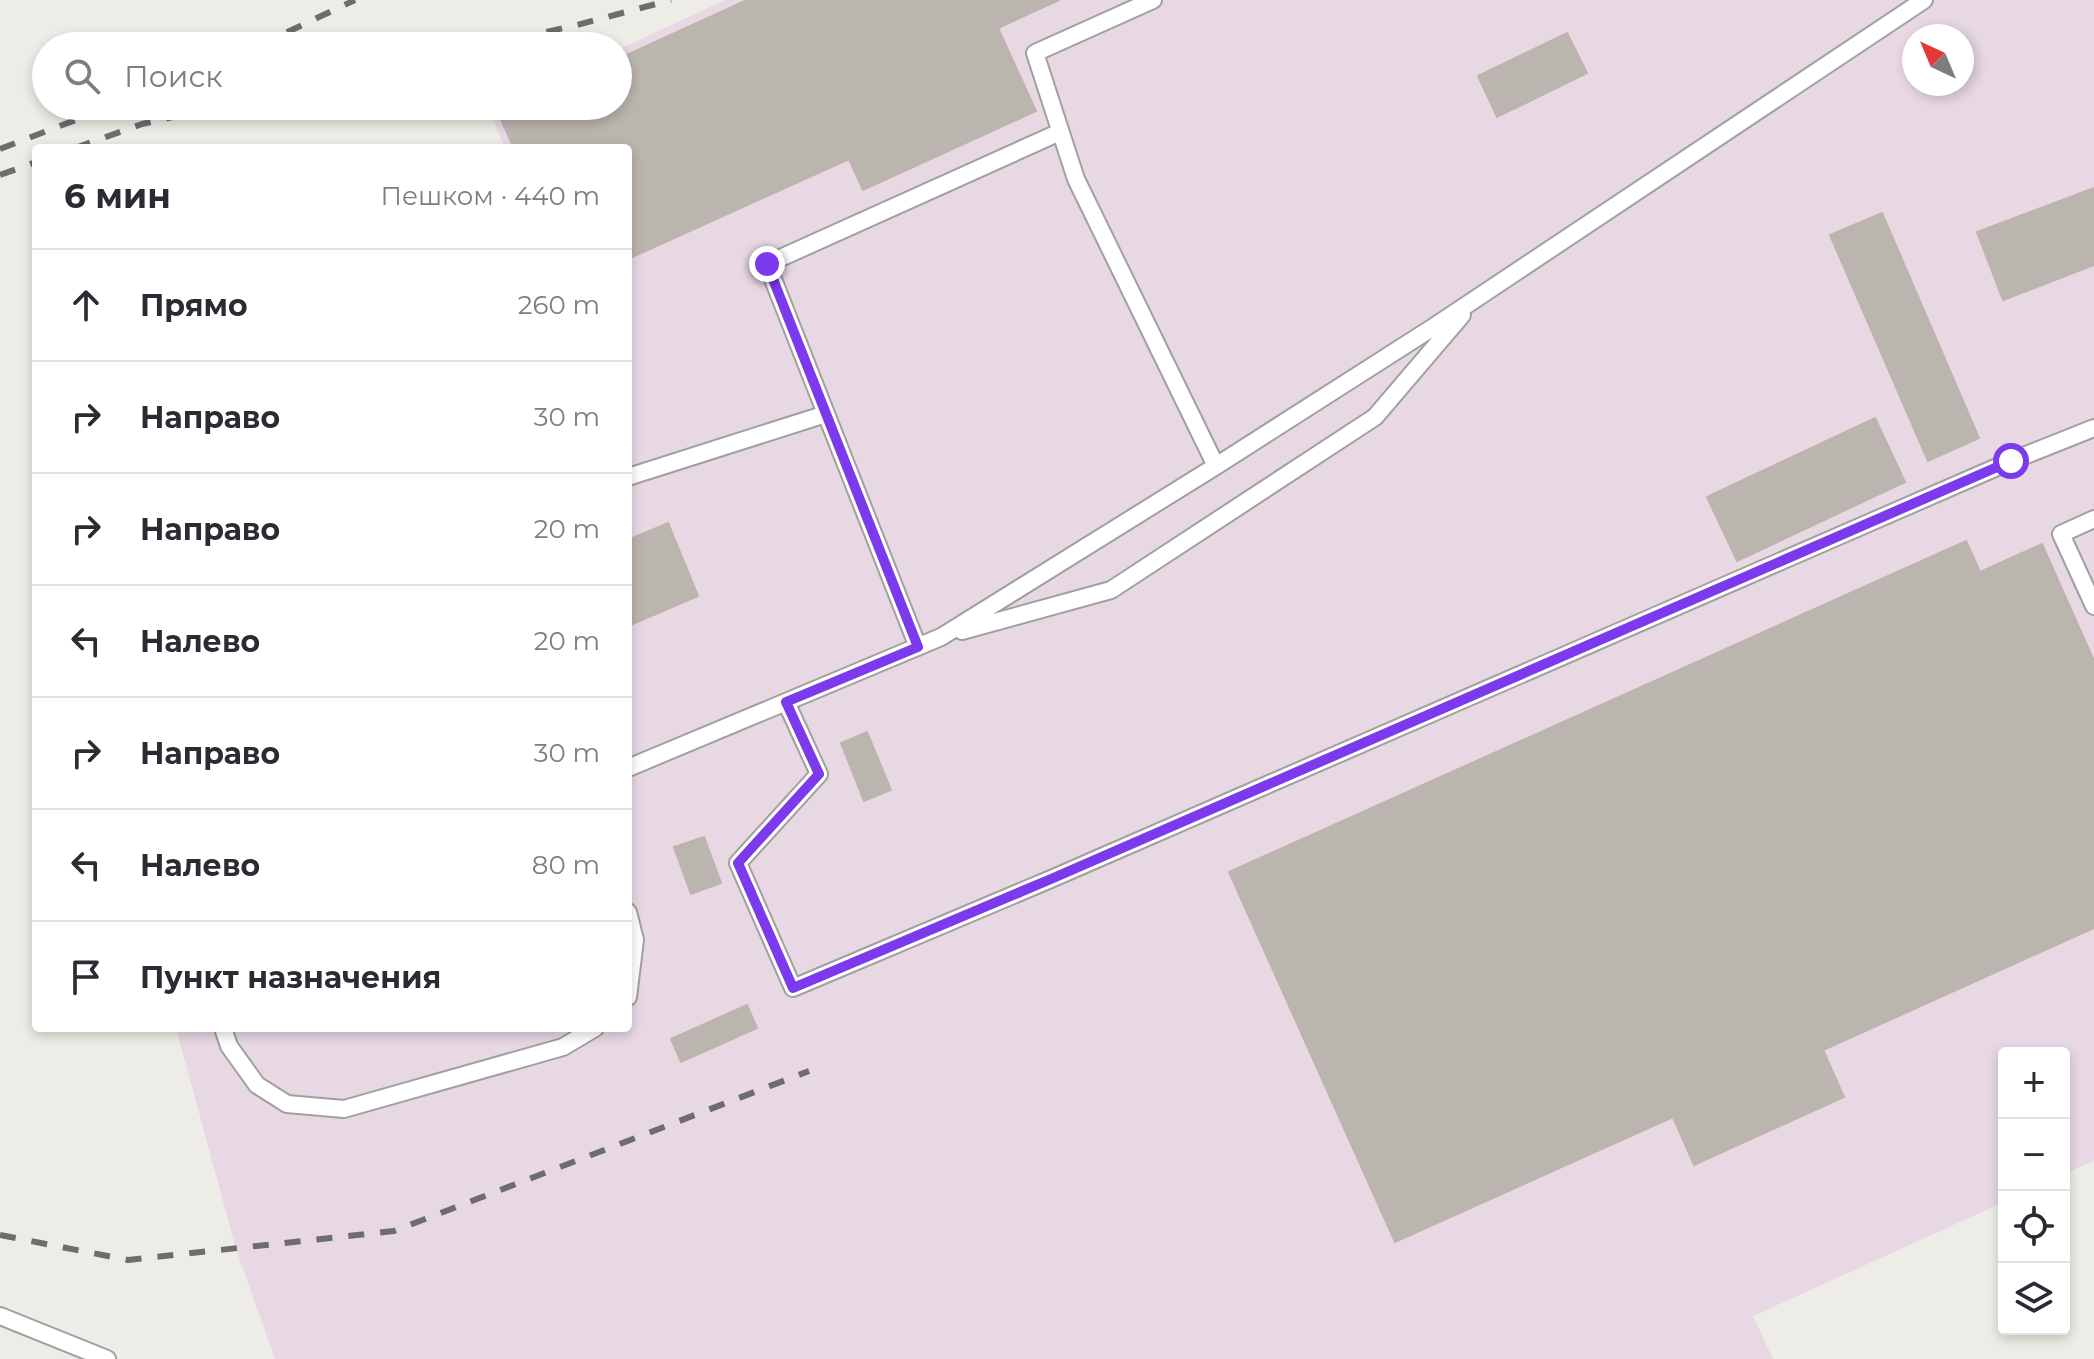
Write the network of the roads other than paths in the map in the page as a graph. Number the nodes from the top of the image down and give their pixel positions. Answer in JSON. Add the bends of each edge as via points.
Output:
{"nodes":[{"id":1,"x":1153,"y":0,"type":"edge"},
{"id":2,"x":1924,"y":0,"type":"edge"},
{"id":3,"x":1060,"y":132,"type":"junction"},
{"id":4,"x":1474,"y":300,"type":"junction"},
{"id":5,"x":826,"y":414,"type":"junction"},
{"id":6,"x":2094,"y":428,"type":"edge"},
{"id":7,"x":1216,"y":466,"type":"junction"},
{"id":8,"x":632,"y":476,"type":"edge"},
{"id":9,"x":2094,"y":519,"type":"edge"},
{"id":10,"x":2094,"y":606,"type":"edge"},
{"id":11,"x":941,"y":637,"type":"junction"},
{"id":12,"x":918,"y":647,"type":"junction"},
{"id":13,"x":786,"y":702,"type":"junction"},
{"id":14,"x":632,"y":766,"type":"edge"},
{"id":15,"x":632,"y":928,"type":"edge"},
{"id":16,"x":632,"y":964,"type":"edge"},
{"id":17,"x":224,"y":1032,"type":"edge"},
{"id":18,"x":588,"y":1032,"type":"edge"},
{"id":19,"x":0,"y":1316,"type":"edge"},
{"id":20,"x":107,"y":1359,"type":"edge"}],
"edges":[{"from":1,"to":3,"type":"lane","via":[[1035,53]]},
{"from":2,"to":4,"type":"lane"},
{"from":3,"to":5,"type":"lane","via":[[767,264]]},
{"from":3,"to":7,"type":"lane","via":[[1076,179]]},
{"from":4,"to":7,"type":"lane"},
{"from":4,"to":11,"type":"lane","via":[[1375,417],[1111,590]]},
{"from":5,"to":8,"type":"lane"},
{"from":5,"to":12,"type":"lane"},
{"from":6,"to":13,"type":"lane","via":[[793,988],[738,863],[819,774]]},
{"from":7,"to":11,"type":"lane"},
{"from":9,"to":10,"type":"lane","via":[[2061,534]]},
{"from":11,"to":12,"type":"lane"},
{"from":12,"to":13,"type":"lane"},
{"from":13,"to":14,"type":"lane"},
{"from":15,"to":16,"type":"lane"},
{"from":17,"to":18,"type":"lane","via":[[257,1085],[287,1104],[344,1109],[563,1047]]},
{"from":19,"to":20,"type":"lane"}]}
